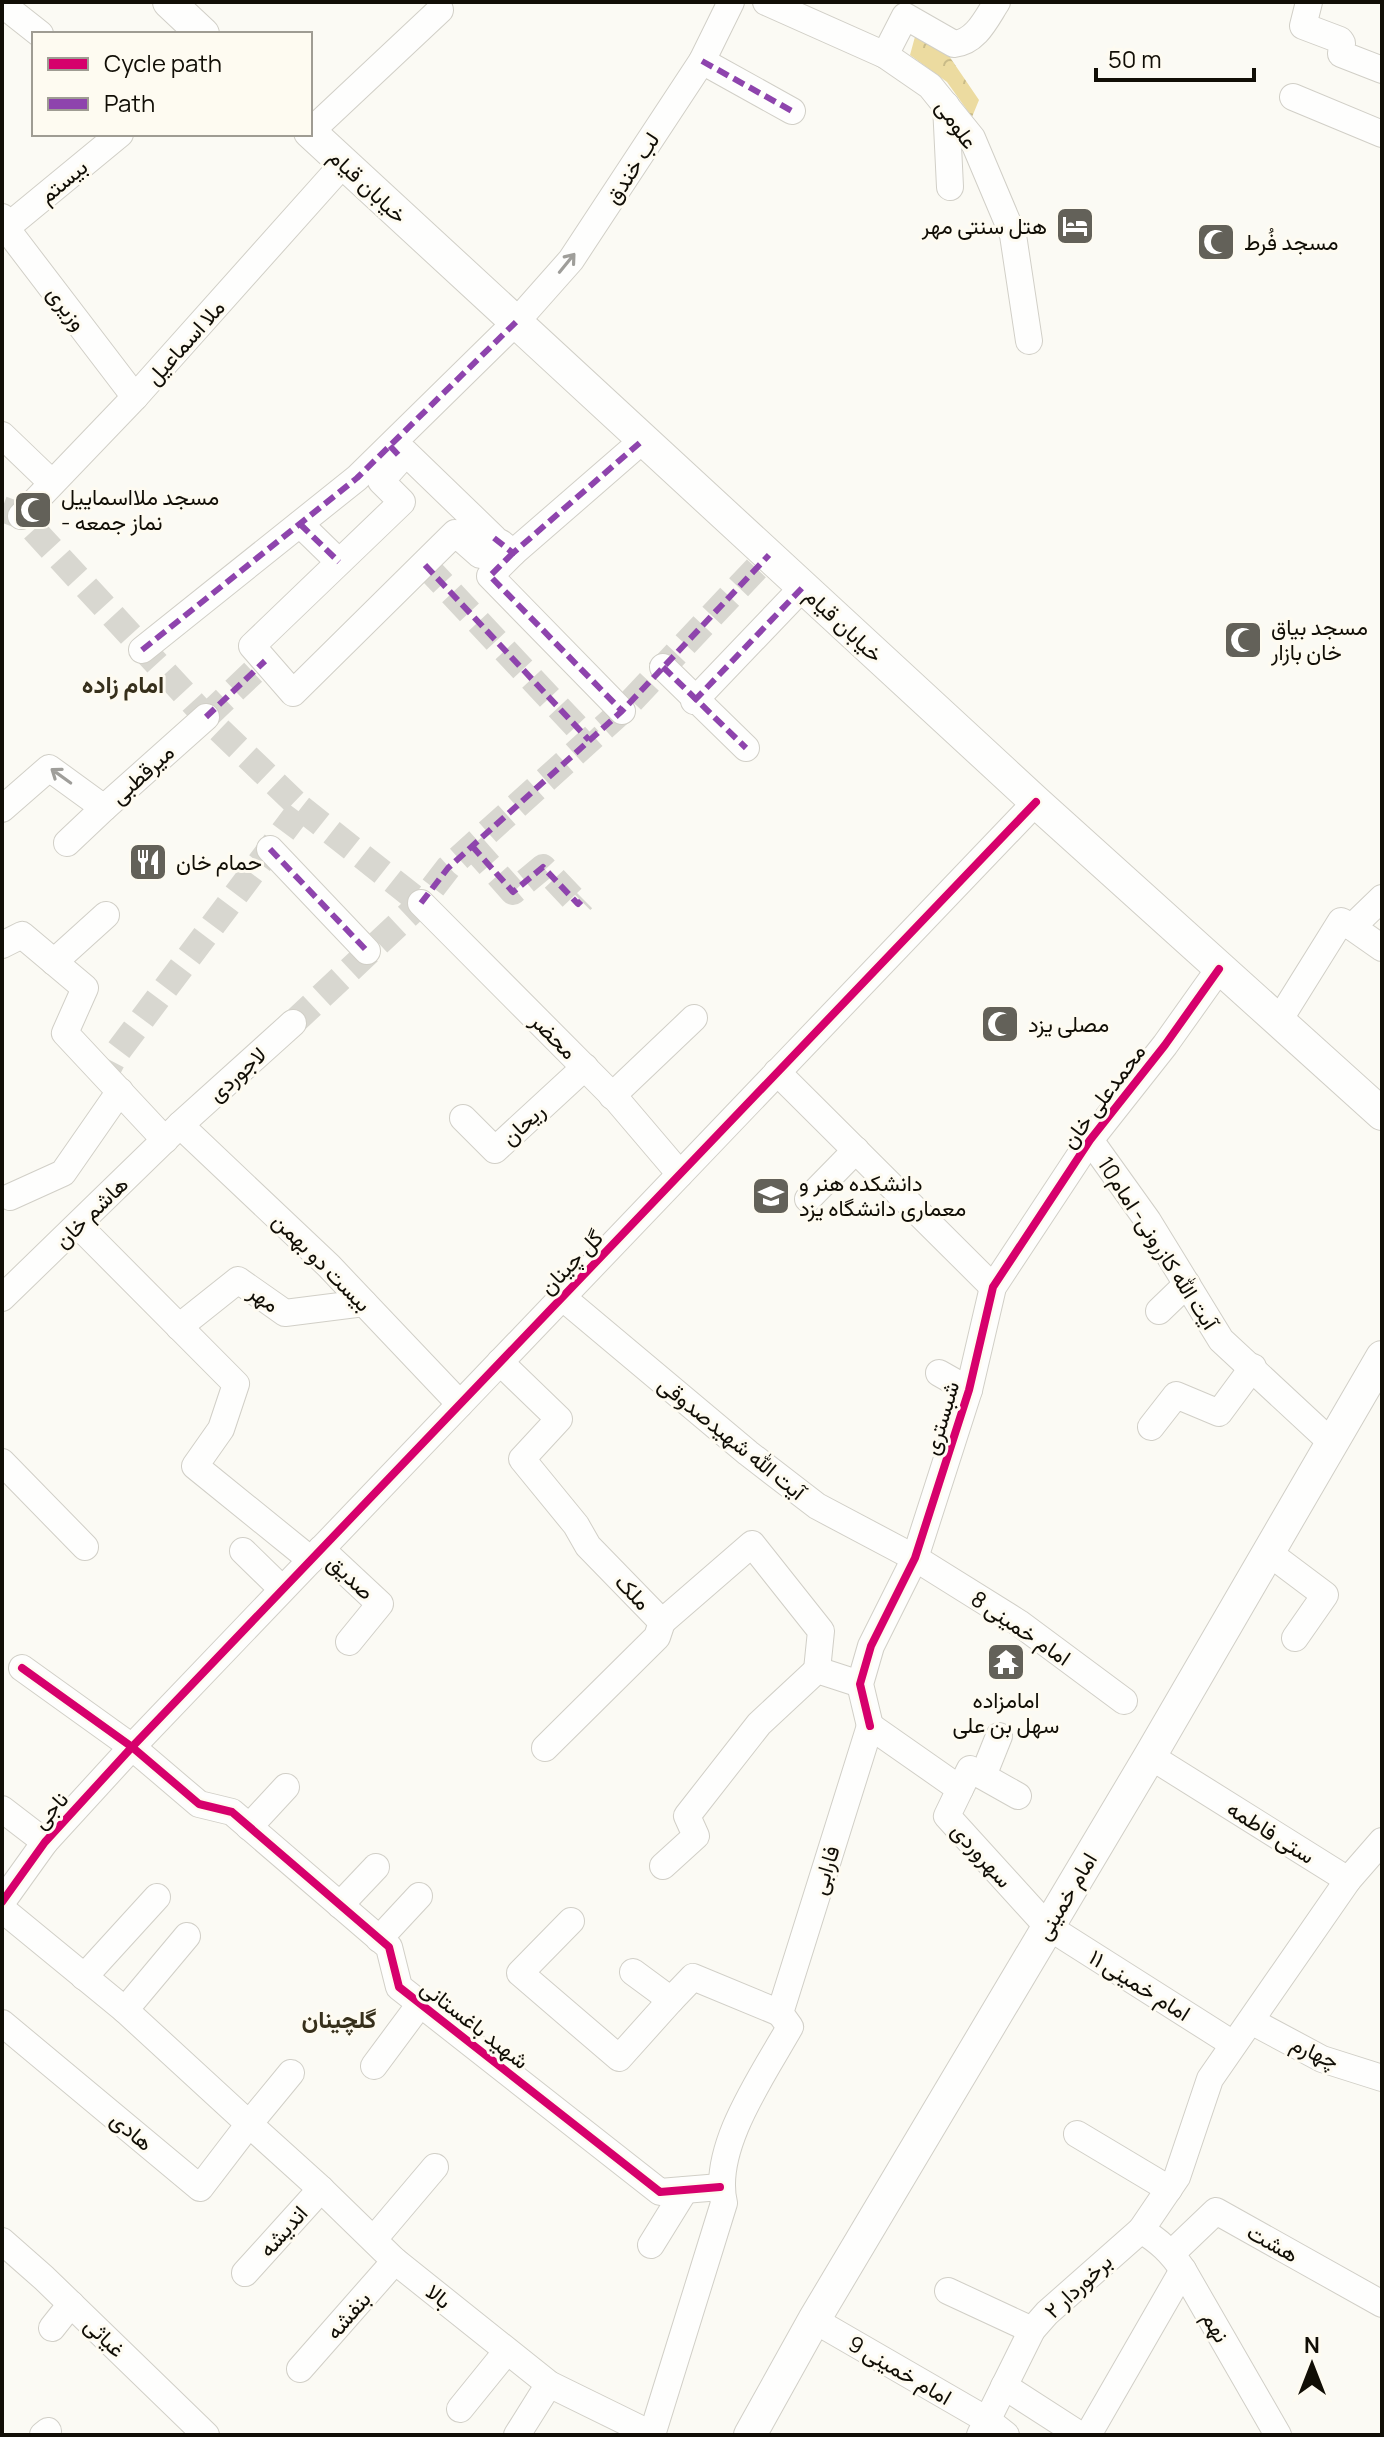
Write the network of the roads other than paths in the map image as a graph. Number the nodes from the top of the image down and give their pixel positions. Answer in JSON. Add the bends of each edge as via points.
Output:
{"nodes":[{"id":1,"x":169,"y":2,"type":"edge"},
{"id":2,"x":731,"y":2,"type":"edge"},
{"id":3,"x":766,"y":2,"type":"edge"},
{"id":4,"x":997,"y":2,"type":"edge"},
{"id":5,"x":2,"y":4,"type":"edge"},
{"id":6,"x":440,"y":10,"type":"dead end"},
{"id":7,"x":1306,"y":14,"type":"edge"},
{"id":8,"x":37,"y":32,"type":"edge"},
{"id":9,"x":201,"y":32,"type":"edge"},
{"id":10,"x":885,"y":55,"type":"junction"},
{"id":11,"x":702,"y":61,"type":"junction"},
{"id":12,"x":1382,"y":70,"type":"edge"},
{"id":13,"x":1293,"y":97,"type":"dead end"},
{"id":14,"x":946,"y":105,"type":"junction"},
{"id":15,"x":792,"y":111,"type":"dead end"},
{"id":16,"x":312,"y":130,"type":"edge"},
{"id":17,"x":312,"y":134,"type":"edge"},
{"id":18,"x":1382,"y":134,"type":"edge"},
{"id":19,"x":117,"y":136,"type":"edge"},
{"id":20,"x":344,"y":163,"type":"junction"},
{"id":21,"x":950,"y":187,"type":"dead end"},
{"id":22,"x":4,"y":223,"type":"edge"},
{"id":23,"x":516,"y":322,"type":"junction"},
{"id":24,"x":1029,"y":341,"type":"dead end"},
{"id":25,"x":135,"y":397,"type":"junction"},
{"id":26,"x":2,"y":435,"type":"edge"},
{"id":27,"x":643,"y":440,"type":"junction"},
{"id":28,"x":396,"y":452,"type":"junction"},
{"id":29,"x":52,"y":483,"type":"junction"},
{"id":30,"x":21,"y":516,"type":"dead end"},
{"id":31,"x":300,"y":524,"type":"junction"},
{"id":32,"x":503,"y":545,"type":"junction"},
{"id":33,"x":339,"y":562,"type":"junction"},
{"id":34,"x":803,"y":587,"type":"junction"},
{"id":35,"x":142,"y":650,"type":"dead end"},
{"id":36,"x":663,"y":667,"type":"dead end"},
{"id":37,"x":694,"y":701,"type":"junction"},
{"id":38,"x":622,"y":711,"type":"dead end"},
{"id":39,"x":206,"y":717,"type":"tunnel mouth"},
{"id":40,"x":746,"y":748,"type":"dead end"},
{"id":41,"x":1036,"y":802,"type":"junction"},
{"id":42,"x":104,"y":808,"type":"junction"},
{"id":43,"x":2,"y":809,"type":"edge"},
{"id":44,"x":67,"y":843,"type":"dead end"},
{"id":45,"x":270,"y":849,"type":"dead end"},
{"id":46,"x":1382,"y":898,"type":"edge"},
{"id":47,"x":421,"y":903,"type":"tunnel mouth"},
{"id":48,"x":106,"y":915,"type":"dead end"},
{"id":49,"x":1352,"y":927,"type":"junction"},
{"id":50,"x":2,"y":945,"type":"edge"},
{"id":51,"x":1382,"y":948,"type":"edge"},
{"id":52,"x":367,"y":951,"type":"dead end"},
{"id":53,"x":54,"y":962,"type":"junction"},
{"id":54,"x":1219,"y":969,"type":"junction"},
{"id":55,"x":694,"y":1018,"type":"dead end"},
{"id":56,"x":1278,"y":1022,"type":"junction"},
{"id":57,"x":293,"y":1023,"type":"tunnel mouth"},
{"id":58,"x":585,"y":1067,"type":"junction"},
{"id":59,"x":777,"y":1072,"type":"junction"},
{"id":60,"x":120,"y":1091,"type":"junction"},
{"id":61,"x":612,"y":1096,"type":"junction"},
{"id":62,"x":1382,"y":1114,"type":"edge"},
{"id":63,"x":463,"y":1118,"type":"dead end"},
{"id":64,"x":173,"y":1133,"type":"junction"},
{"id":65,"x":1090,"y":1140,"type":"junction"},
{"id":66,"x":856,"y":1150,"type":"junction"},
{"id":67,"x":680,"y":1174,"type":"junction"},
{"id":68,"x":10,"y":1197,"type":"dead end"},
{"id":69,"x":808,"y":1199,"type":"dead end"},
{"id":70,"x":78,"y":1225,"type":"junction"},
{"id":71,"x":1187,"y":1284,"type":"junction"},
{"id":72,"x":993,"y":1287,"type":"junction"},
{"id":73,"x":562,"y":1297,"type":"junction"},
{"id":74,"x":2,"y":1298,"type":"edge"},
{"id":75,"x":364,"y":1303,"type":"junction"},
{"id":76,"x":1159,"y":1311,"type":"dead end"},
{"id":77,"x":179,"y":1327,"type":"junction"},
{"id":78,"x":1382,"y":1357,"type":"edge"},
{"id":79,"x":500,"y":1362,"type":"junction"},
{"id":80,"x":1253,"y":1367,"type":"junction"},
{"id":81,"x":939,"y":1373,"type":"dead end"},
{"id":82,"x":969,"y":1390,"type":"junction"},
{"id":83,"x":460,"y":1404,"type":"junction"},
{"id":84,"x":1151,"y":1427,"type":"dead end"},
{"id":85,"x":1332,"y":1443,"type":"junction"},
{"id":86,"x":2,"y":1462,"type":"edge"},
{"id":87,"x":85,"y":1547,"type":"dead end"},
{"id":88,"x":243,"y":1551,"type":"dead end"},
{"id":89,"x":1269,"y":1553,"type":"junction"},
{"id":90,"x":316,"y":1554,"type":"junction"},
{"id":91,"x":915,"y":1558,"type":"junction"},
{"id":92,"x":282,"y":1589,"type":"junction"},
{"id":93,"x":662,"y":1622,"type":"junction"},
{"id":94,"x":1295,"y":1638,"type":"dead end"},
{"id":95,"x":349,"y":1642,"type":"dead end"},
{"id":96,"x":22,"y":1668,"type":"dead end"},
{"id":97,"x":817,"y":1670,"type":"junction"},
{"id":98,"x":860,"y":1684,"type":"junction"},
{"id":99,"x":1124,"y":1701,"type":"dead end"},
{"id":100,"x":870,"y":1726,"type":"junction"},
{"id":101,"x":999,"y":1736,"type":"dead end"},
{"id":102,"x":132,"y":1747,"type":"junction"},
{"id":103,"x":545,"y":1748,"type":"dead end"},
{"id":104,"x":1150,"y":1756,"type":"junction"},
{"id":105,"x":972,"y":1783,"type":"junction"},
{"id":106,"x":286,"y":1787,"type":"dead end"},
{"id":107,"x":1018,"y":1796,"type":"dead end"},
{"id":108,"x":2,"y":1809,"type":"edge"},
{"id":109,"x":249,"y":1827,"type":"junction"},
{"id":110,"x":45,"y":1842,"type":"junction"},
{"id":111,"x":1381,"y":1844,"type":"edge"},
{"id":112,"x":663,"y":1866,"type":"dead end"},
{"id":113,"x":376,"y":1867,"type":"dead end"},
{"id":114,"x":1348,"y":1880,"type":"junction"},
{"id":115,"x":419,"y":1896,"type":"dead end"},
{"id":116,"x":157,"y":1897,"type":"dead end"},
{"id":117,"x":2,"y":1902,"type":"edge"},
{"id":118,"x":340,"y":1905,"type":"junction"},
{"id":119,"x":2,"y":1909,"type":"edge"},
{"id":120,"x":571,"y":1921,"type":"dead end"},
{"id":121,"x":1047,"y":1926,"type":"junction"},
{"id":122,"x":187,"y":1936,"type":"dead end"},
{"id":123,"x":379,"y":1939,"type":"junction"},
{"id":124,"x":633,"y":1972,"type":"dead end"},
{"id":125,"x":84,"y":1977,"type":"junction"},
{"id":126,"x":671,"y":2000,"type":"junction"},
{"id":127,"x":420,"y":2004,"type":"junction"},
{"id":128,"x":125,"y":2010,"type":"junction"},
{"id":129,"x":780,"y":2013,"type":"junction"},
{"id":130,"x":1251,"y":2021,"type":"junction"},
{"id":131,"x":2,"y":2023,"type":"edge"},
{"id":132,"x":1233,"y":2044,"type":"junction"},
{"id":133,"x":374,"y":2066,"type":"dead end"},
{"id":134,"x":291,"y":2073,"type":"dead end"},
{"id":135,"x":1382,"y":2078,"type":"edge"},
{"id":136,"x":249,"y":2124,"type":"junction"},
{"id":137,"x":1077,"y":2134,"type":"dead end"},
{"id":138,"x":435,"y":2167,"type":"dead end"},
{"id":139,"x":720,"y":2187,"type":"junction"},
{"id":140,"x":321,"y":2189,"type":"junction"},
{"id":141,"x":1169,"y":2189,"type":"junction"},
{"id":142,"x":685,"y":2190,"type":"junction"},
{"id":143,"x":1141,"y":2230,"type":"junction"},
{"id":144,"x":374,"y":2239,"type":"junction"},
{"id":145,"x":2,"y":2241,"type":"edge"},
{"id":146,"x":651,"y":2245,"type":"dead end"},
{"id":147,"x":395,"y":2261,"type":"junction"},
{"id":148,"x":1178,"y":2262,"type":"junction"},
{"id":149,"x":245,"y":2273,"type":"dead end"},
{"id":150,"x":948,"y":2291,"type":"dead end"},
{"id":151,"x":71,"y":2304,"type":"junction"},
{"id":152,"x":1382,"y":2304,"type":"edge"},
{"id":153,"x":814,"y":2320,"type":"junction"},
{"id":154,"x":52,"y":2328,"type":"dead end"},
{"id":155,"x":1032,"y":2330,"type":"junction"},
{"id":156,"x":507,"y":2351,"type":"junction"},
{"id":157,"x":300,"y":2369,"type":"dead end"},
{"id":158,"x":549,"y":2384,"type":"junction"},
{"id":159,"x":1004,"y":2386,"type":"junction"},
{"id":160,"x":460,"y":2409,"type":"dead end"},
{"id":161,"x":991,"y":2430,"type":"edge"},
{"id":162,"x":206,"y":2435,"type":"edge"},
{"id":163,"x":517,"y":2435,"type":"edge"},
{"id":164,"x":652,"y":2435,"type":"edge"},
{"id":165,"x":750,"y":2435,"type":"edge"},
{"id":166,"x":1080,"y":2435,"type":"edge"},
{"id":167,"x":1088,"y":2435,"type":"edge"},
{"id":168,"x":1278,"y":2435,"type":"edge"}],
"edges":[{"from":1,"to":9,"type":"main road"},
{"from":2,"to":11,"type":"street","name":"لب خندق"},
{"from":3,"to":10,"type":"street","name":"علومی"},
{"from":4,"to":10,"type":"street","via":[[978,30],[959,44],[905,16]]},
{"from":5,"to":8,"type":"street"},
{"from":6,"to":16,"type":"street"},
{"from":7,"to":12,"type":"street","via":[[1340,40],[1340,53]]},
{"from":10,"to":14,"type":"street","name":"علومی","via":[[930,86]]},
{"from":11,"to":15,"type":"street"},
{"from":23,"to":11,"type":"street","name":"لب خندق","one_way":true,"via":[[571,260]]},
{"from":13,"to":18,"type":"street"},
{"from":14,"to":21,"type":"street"},
{"from":14,"to":24,"type":"street","name":"علومی","via":[[972,138],[1013,235]]},
{"from":17,"to":20,"type":"main road","name":"خیابان قیام"},
{"from":19,"to":22,"type":"street","name":"بیستم"},
{"from":20,"to":23,"type":"main road","name":"خیابان قیام"},
{"from":20,"to":25,"type":"street","name":"ملا اسماعیل"},
{"from":22,"to":25,"type":"street","name":"وزیری"},
{"from":23,"to":27,"type":"main road","name":"خیابان قیام"},
{"from":23,"to":28,"type":"street","name":"لب خندق"},
{"from":25,"to":29,"type":"street","name":"ملا اسماعیل"},
{"from":26,"to":29,"type":"street"},
{"from":27,"to":32,"type":"street"},
{"from":27,"to":34,"type":"main road","name":"خیابان قیام"},
{"from":28,"to":31,"type":"street","name":"لب خندق"},
{"from":28,"to":32,"type":"street","via":[[406,453]]},
{"from":28,"to":33,"type":"street","via":[[381,481],[402,502]]},
{"from":29,"to":30,"type":"street","name":"ملا اسماعیل"},
{"from":31,"to":33,"type":"street"},
{"from":31,"to":35,"type":"street","name":"لب خندق"},
{"from":32,"to":33,"type":"street","via":[[480,555],[455,533],[293,693],[252,646]]},
{"from":32,"to":38,"type":"street","via":[[490,576]]},
{"from":34,"to":37,"type":"street"},
{"from":34,"to":41,"type":"main road","name":"خیابان قیام"},
{"from":36,"to":37,"type":"street"},
{"from":37,"to":40,"type":"street"},
{"from":39,"to":42,"type":"street","name":"میرقطبی"},
{"from":41,"to":54,"type":"main road","name":"خیابان قیام"},
{"from":41,"to":59,"type":"street","name":"گل چینان"},
{"from":42,"to":43,"type":"street","name":"میرقطبی","one_way":true,"via":[[49,768]]},
{"from":42,"to":44,"type":"street"},
{"from":45,"to":52,"type":"street"},
{"from":46,"to":49,"type":"street"},
{"from":47,"to":58,"type":"street","name":"محضر"},
{"from":48,"to":53,"type":"street"},
{"from":49,"to":51,"type":"street"},
{"from":49,"to":56,"type":"street","via":[[1341,921]]},
{"from":50,"to":53,"type":"street","via":[[22,935]]},
{"from":53,"to":60,"type":"street","name":"بیست دو بهمن","via":[[85,988],[65,1033]]},
{"from":54,"to":56,"type":"main road","name":"خیابان قیام"},
{"from":54,"to":65,"type":"street","name":"محمدعلی خان"},
{"from":55,"to":61,"type":"street"},
{"from":56,"to":62,"type":"main road","name":"خیابان قیام"},
{"from":57,"to":64,"type":"street","name":"لاجوردی"},
{"from":58,"to":61,"type":"street","name":"محضر"},
{"from":58,"to":63,"type":"street","name":"ریحان","via":[[495,1150]]},
{"from":59,"to":66,"type":"street"},
{"from":59,"to":67,"type":"street","name":"گل چینان"},
{"from":60,"to":64,"type":"street","name":"بیست دو بهمن"},
{"from":60,"to":68,"type":"street","via":[[63,1173]]},
{"from":61,"to":67,"type":"street","name":"محضر"},
{"from":64,"to":70,"type":"street","name":"هاشم خان"},
{"from":64,"to":75,"type":"street","name":"بیست دو بهمن"},
{"from":65,"to":71,"type":"street","name":"آیت الله کازرونی- امام10"},
{"from":65,"to":72,"type":"street","name":"محمدعلی خان"},
{"from":66,"to":69,"type":"street"},
{"from":66,"to":72,"type":"street"},
{"from":67,"to":73,"type":"street","name":"گل چینان"},
{"from":70,"to":74,"type":"street","name":"هاشم خان"},
{"from":70,"to":77,"type":"street"},
{"from":71,"to":76,"type":"street"},
{"from":71,"to":80,"type":"street","name":"آیت الله کازرونی- امام10","via":[[1221,1340]]},
{"from":72,"to":82,"type":"street","name":"شبستری"},
{"from":73,"to":79,"type":"street","name":"گل چینان"},
{"from":73,"to":91,"type":"street","name":"آیت الله شهیدصدوقی","via":[[817,1506]]},
{"from":75,"to":77,"type":"street","name":"مهر","via":[[285,1313],[238,1280]]},
{"from":75,"to":83,"type":"street","name":"بیست دو بهمن"},
{"from":77,"to":90,"type":"street","via":[[236,1384],[221,1429],[195,1466]]},
{"from":78,"to":85,"type":"main road","name":"امام خمینی"},
{"from":79,"to":83,"type":"street","name":"گل چینان"},
{"from":79,"to":93,"type":"street","name":"ملک","via":[[559,1419],[522,1459],[588,1546]]},
{"from":80,"to":84,"type":"street","via":[[1219,1413],[1176,1395]]},
{"from":80,"to":85,"type":"street","name":"آیت الله کازرونی- امام10"},
{"from":81,"to":82,"type":"street"},
{"from":82,"to":91,"type":"street","name":"شبستری"},
{"from":83,"to":90,"type":"street","name":"گل چینان"},
{"from":85,"to":89,"type":"main road","name":"امام خمینی"},
{"from":86,"to":87,"type":"street"},
{"from":88,"to":92,"type":"street"},
{"from":89,"to":94,"type":"street","via":[[1325,1595]]},
{"from":89,"to":104,"type":"main road","name":"امام خمینی"},
{"from":90,"to":92,"type":"street","name":"گل چینان"},
{"from":90,"to":95,"type":"street","name":"صدیق","via":[[380,1604]]},
{"from":91,"to":98,"type":"street","name":"شبستری","via":[[871,1646]]},
{"from":91,"to":99,"type":"street","name":"امام خمینی 8","via":[[1019,1623]]},
{"from":92,"to":102,"type":"street","name":"گل چینان"},
{"from":93,"to":97,"type":"street","name":"ملک","via":[[752,1544],[821,1631]]},
{"from":93,"to":103,"type":"street","via":[[657,1637]]},
{"from":96,"to":102,"type":"street","name":"شهید باغستانی"},
{"from":97,"to":98,"type":"street"},
{"from":97,"to":112,"type":"street","via":[[759,1724],[687,1816],[696,1836]]},
{"from":98,"to":100,"type":"street"},
{"from":100,"to":105,"type":"street","name":"سهروردی"},
{"from":100,"to":129,"type":"street","name":"فارابی"},
{"from":101,"to":105,"type":"street"},
{"from":102,"to":109,"type":"street","name":"شهید باغستانی","via":[[199,1804],[232,1812]]},
{"from":102,"to":110,"type":"street","name":"ناجی"},
{"from":104,"to":114,"type":"street","name":"ستی فاطمه"},
{"from":104,"to":121,"type":"main road","name":"امام خمینی"},
{"from":105,"to":107,"type":"street"},
{"from":105,"to":121,"type":"street","name":"سهروردی","via":[[947,1816]]},
{"from":106,"to":109,"type":"street"},
{"from":108,"to":110,"type":"street"},
{"from":109,"to":118,"type":"street","name":"شهید باغستانی"},
{"from":110,"to":117,"type":"street","name":"ناجی"},
{"from":111,"to":114,"type":"street"},
{"from":113,"to":118,"type":"street"},
{"from":114,"to":130,"type":"street","name":"برخوردار ۲"},
{"from":115,"to":123,"type":"street"},
{"from":116,"to":125,"type":"street"},
{"from":118,"to":123,"type":"street","name":"شهید باغستانی"},
{"from":119,"to":125,"type":"street","name":"بالا"},
{"from":120,"to":126,"type":"street","via":[[520,1973],[619,2058]]},
{"from":121,"to":132,"type":"street","name":"امام خمینی ۱۱"},
{"from":121,"to":153,"type":"main road","name":"امام خمینی"},
{"from":122,"to":128,"type":"street"},
{"from":123,"to":127,"type":"street","name":"شهید باغستانی","via":[[389,1947],[399,1987]]},
{"from":124,"to":126,"type":"street"},
{"from":125,"to":128,"type":"street","name":"بالا"},
{"from":126,"to":129,"type":"street","via":[[693,1977]]},
{"from":127,"to":133,"type":"street"},
{"from":127,"to":142,"type":"street","name":"شهید باغستانی","via":[[660,2192]]},
{"from":128,"to":136,"type":"street","name":"بالا"},
{"from":129,"to":139,"type":"street","name":"فارابی","via":[[790,2027],[729,2139]]},
{"from":130,"to":132,"type":"street","name":"برخوردار ۲"},
{"from":130,"to":135,"type":"street","name":"چهارم","via":[[1322,2059]]},
{"from":131,"to":136,"type":"street","name":"هادی","via":[[200,2188]]},
{"from":132,"to":141,"type":"street","name":"برخوردار ۲","via":[[1210,2079]]},
{"from":134,"to":136,"type":"street"},
{"from":136,"to":140,"type":"street","name":"بالا"},
{"from":137,"to":141,"type":"street"},
{"from":138,"to":144,"type":"street"},
{"from":139,"to":142,"type":"street","name":"شهید باغستانی"},
{"from":139,"to":164,"type":"street","via":[[724,2203]]},
{"from":140,"to":144,"type":"street","name":"بالا"},
{"from":140,"to":149,"type":"street","name":"اندیشه"},
{"from":141,"to":143,"type":"street","name":"برخوردار ۲"},
{"from":142,"to":146,"type":"street"},
{"from":143,"to":148,"type":"street","name":"نهم","via":[[1159,2240]]},
{"from":143,"to":155,"type":"street","name":"برخوردار ۲"},
{"from":144,"to":147,"type":"street","name":"بالا"},
{"from":145,"to":151,"type":"street","name":"غیاثی"},
{"from":147,"to":156,"type":"street","name":"بالا"},
{"from":147,"to":157,"type":"street","name":"بنفشه"},
{"from":148,"to":152,"type":"street","name":"هشت","via":[[1216,2211]]},
{"from":148,"to":167,"type":"street"},
{"from":148,"to":168,"type":"street","name":"نهم"},
{"from":150,"to":155,"type":"street"},
{"from":151,"to":154,"type":"street"},
{"from":151,"to":162,"type":"street","name":"غیاثی"},
{"from":153,"to":161,"type":"street","name":"امام خمینی 9"},
{"from":153,"to":165,"type":"main road","name":"امام خمینی"},
{"from":155,"to":159,"type":"street","name":"برخوردار ۲"},
{"from":156,"to":158,"type":"street","name":"بالا"},
{"from":156,"to":160,"type":"street"},
{"from":158,"to":163,"type":"street"},
{"from":158,"to":164,"type":"street","name":"بالا"},
{"from":159,"to":161,"type":"street","name":"برخوردار ۲"},
{"from":159,"to":166,"type":"street"}]}
